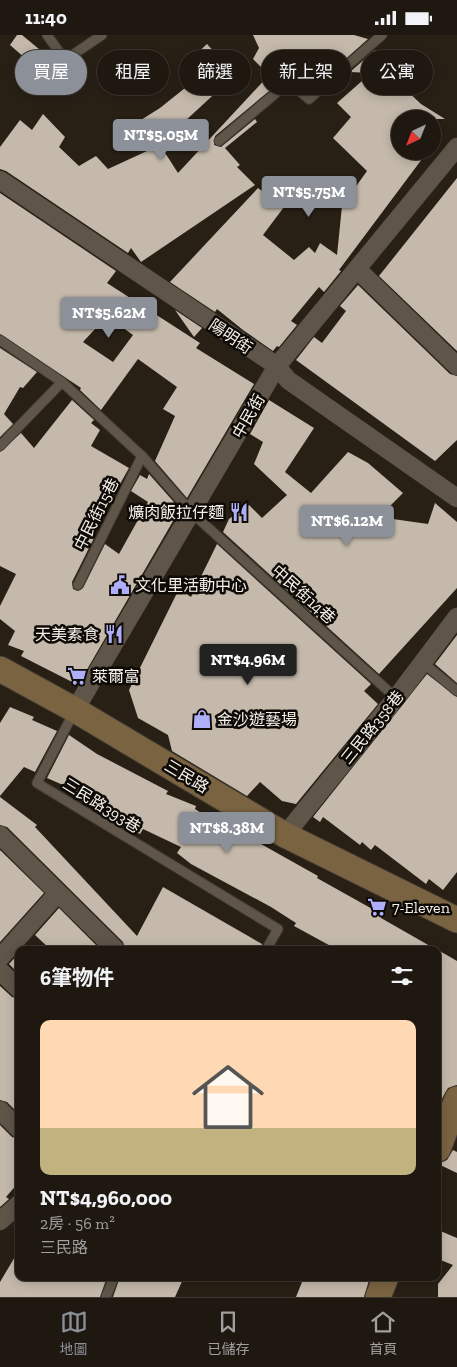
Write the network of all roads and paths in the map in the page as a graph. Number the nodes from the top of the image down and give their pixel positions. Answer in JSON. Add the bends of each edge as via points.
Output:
{"nodes":[{"id":1,"x":47,"y":35,"type":"edge"},
{"id":2,"x":102,"y":35,"type":"edge"},
{"id":3,"x":382,"y":35,"type":"edge"},
{"id":4,"x":219,"y":141,"type":"dead end"},
{"id":5,"x":457,"y":147,"type":"edge"},
{"id":6,"x":0,"y":180,"type":"edge"},
{"id":7,"x":357,"y":269,"type":"junction"},
{"id":8,"x":0,"y":340,"type":"edge"},
{"id":9,"x":277,"y":366,"type":"junction"},
{"id":10,"x":457,"y":366,"type":"edge"},
{"id":11,"x":62,"y":382,"type":"junction"},
{"id":12,"x":0,"y":446,"type":"edge"},
{"id":13,"x":142,"y":456,"type":"junction"},
{"id":14,"x":457,"y":498,"type":"edge"},
{"id":15,"x":192,"y":513,"type":"junction"},
{"id":16,"x":78,"y":585,"type":"dead end"},
{"id":17,"x":457,"y":617,"type":"edge"},
{"id":18,"x":422,"y":662,"type":"junction"},
{"id":19,"x":0,"y":669,"type":"edge"},
{"id":20,"x":457,"y":691,"type":"edge"},
{"id":21,"x":396,"y":698,"type":"junction"},
{"id":22,"x":75,"y":710,"type":"junction"},
{"id":23,"x":0,"y":835,"type":"edge"},
{"id":24,"x":285,"y":835,"type":"junction"},
{"id":25,"x":58,"y":893,"type":"junction"},
{"id":26,"x":457,"y":920,"type":"edge"},
{"id":27,"x":112,"y":946,"type":"edge"},
{"id":28,"x":268,"y":946,"type":"edge"},
{"id":29,"x":0,"y":958,"type":"edge"},
{"id":30,"x":0,"y":971,"type":"edge"},
{"id":31,"x":15,"y":985,"type":"edge"},
{"id":32,"x":457,"y":1099,"type":"edge"},
{"id":33,"x":0,"y":1110,"type":"edge"},
{"id":34,"x":15,"y":1125,"type":"edge"},
{"id":35,"x":441,"y":1141,"type":"edge"},
{"id":36,"x":15,"y":1208,"type":"edge"},
{"id":37,"x":0,"y":1221,"type":"edge"},
{"id":38,"x":112,"y":1281,"type":"edge"},
{"id":39,"x":384,"y":1281,"type":"edge"},
{"id":40,"x":106,"y":1297,"type":"edge"},
{"id":41,"x":378,"y":1297,"type":"edge"}],
"edges":[{"from":1,"to":2,"type":"lane","via":[[66,59]]},
{"from":3,"to":4,"type":"lane","via":[[309,99],[289,83]]},
{"from":5,"to":7,"type":"street","name":"中民街"},
{"from":6,"to":9,"type":"street","name":"陽明街"},
{"from":7,"to":9,"type":"street","name":"中民街"},
{"from":7,"to":10,"type":"street"},
{"from":8,"to":11,"type":"lane"},
{"from":9,"to":14,"type":"street","name":"陽明街","via":[[288,381]]},
{"from":9,"to":15,"type":"street","name":"中民街"},
{"from":11,"to":12,"type":"lane"},
{"from":11,"to":13,"type":"lane"},
{"from":13,"to":15,"type":"lane"},
{"from":13,"to":16,"type":"lane","name":"中民街15巷"},
{"from":15,"to":21,"type":"lane","name":"中民街14巷"},
{"from":15,"to":22,"type":"street","name":"中民街"},
{"from":17,"to":18,"type":"street","name":"三民路358巷"},
{"from":18,"to":20,"type":"lane"},
{"from":18,"to":21,"type":"street","name":"三民路358巷"},
{"from":19,"to":22,"type":"street","name":"三民路"},
{"from":21,"to":24,"type":"street","name":"三民路358巷"},
{"from":22,"to":24,"type":"street","name":"三民路"},
{"from":22,"to":28,"type":"lane","name":"三民路393巷","via":[[37,783],[278,929]]},
{"from":23,"to":25,"type":"street"},
{"from":24,"to":26,"type":"street","name":"三民路"},
{"from":25,"to":27,"type":"street"},
{"from":25,"to":29,"type":"street"},
{"from":30,"to":31,"type":"street"},
{"from":32,"to":35,"type":"street"},
{"from":33,"to":34,"type":"street"},
{"from":36,"to":37,"type":"street"},
{"from":38,"to":40,"type":"lane"},
{"from":39,"to":41,"type":"street"}]}
